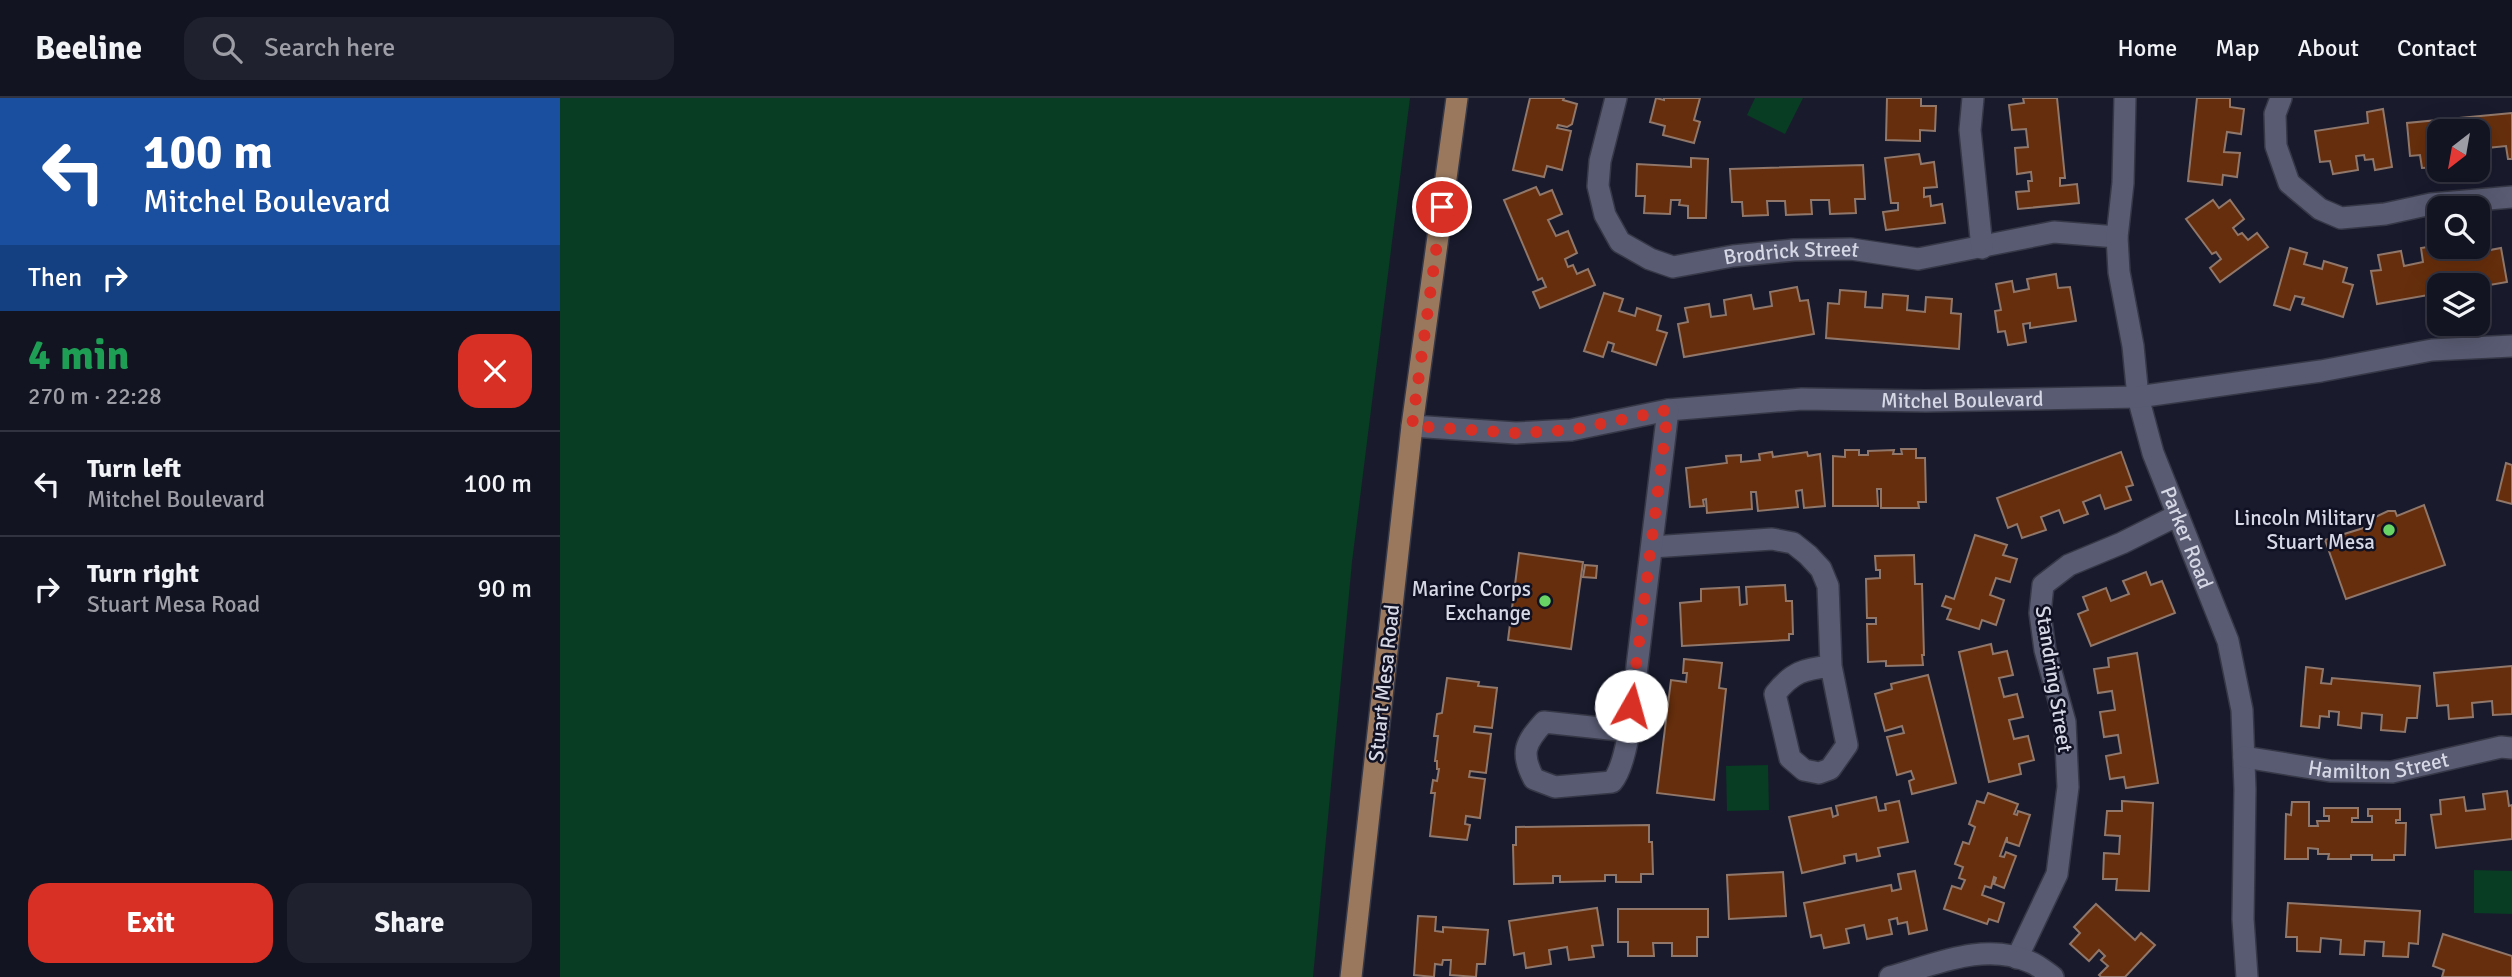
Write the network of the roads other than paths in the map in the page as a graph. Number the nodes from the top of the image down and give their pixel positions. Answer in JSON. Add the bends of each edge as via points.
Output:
{"nodes":[{"id":1,"x":1457,"y":98,"type":"edge"},
{"id":2,"x":1616,"y":98,"type":"edge"},
{"id":3,"x":1973,"y":98,"type":"edge"},
{"id":4,"x":2126,"y":98,"type":"edge"},
{"id":5,"x":2281,"y":98,"type":"edge"},
{"id":6,"x":2512,"y":197,"type":"edge"},
{"id":7,"x":2117,"y":237,"type":"junction"},
{"id":8,"x":1982,"y":247,"type":"junction"},
{"id":9,"x":2512,"y":346,"type":"edge"},
{"id":10,"x":2138,"y":397,"type":"junction"},
{"id":11,"x":1668,"y":410,"type":"junction"},
{"id":12,"x":1412,"y":426,"type":"junction"},
{"id":13,"x":2178,"y":515,"type":"junction"},
{"id":14,"x":1652,"y":547,"type":"junction"},
{"id":15,"x":1831,"y":666,"type":"junction"},
{"id":16,"x":1628,"y":731,"type":"junction"},
{"id":17,"x":2512,"y":748,"type":"edge"},
{"id":18,"x":2244,"y":757,"type":"junction"},
{"id":19,"x":2017,"y":958,"type":"junction"},
{"id":20,"x":1351,"y":977,"type":"edge"},
{"id":21,"x":1890,"y":977,"type":"edge"},
{"id":22,"x":2053,"y":977,"type":"edge"},
{"id":23,"x":2247,"y":977,"type":"edge"}],
"edges":[{"from":1,"to":12,"type":"main road","name":"Stuart Mesa Road"},
{"from":2,"to":8,"type":"street","name":"Brodrick Street","via":[[1598,186],[1605,215],[1620,242],[1650,259],[1673,267],[1733,256],[1851,249],[1918,259]]},
{"from":3,"to":8,"type":"street","via":[[1970,130]]},
{"from":4,"to":7,"type":"street","name":"Parker Road"},
{"from":5,"to":6,"type":"street","via":[[2275,114],[2276,146],[2289,183],[2320,209],[2341,218]]},
{"from":7,"to":8,"type":"street","name":"Brodrick Street","via":[[2054,232]]},
{"from":7,"to":10,"type":"street","name":"Parker Road"},
{"from":9,"to":10,"type":"street","name":"Mitchel Boulevard","via":[[2432,350]]},
{"from":10,"to":11,"type":"street","name":"Mitchel Boulevard","via":[[1802,399]]},
{"from":10,"to":13,"type":"street","name":"Parker Road"},
{"from":11,"to":12,"type":"street","name":"Mitchel Boulevard","via":[[1572,430],[1516,433]]},
{"from":11,"to":14,"type":"street"},
{"from":12,"to":20,"type":"main road","name":"Stuart Mesa Road"},
{"from":13,"to":18,"type":"street","name":"Parker Road","via":[[2228,641],[2242,710]]},
{"from":13,"to":19,"type":"street","name":"Standring Street","via":[[2069,565],[2043,585],[2040,613],[2065,722],[2068,787],[2057,874]]},
{"from":14,"to":15,"type":"street","via":[[1772,540],[1793,543],[1821,569],[1828,586]]},
{"from":14,"to":16,"type":"street"},
{"from":15,"to":15,"type":"street","via":[[1788,677],[1775,694],[1790,758],[1804,770],[1819,773],[1830,769],[1847,745]]},
{"from":16,"to":16,"type":"street","via":[[1620,772],[1612,782],[1555,787],[1534,779],[1527,766],[1530,737],[1544,722]]},
{"from":17,"to":18,"type":"street","name":"Hamilton Street","via":[[2392,772],[2330,771]]},
{"from":18,"to":23,"type":"street","name":"Parker Road"},
{"from":19,"to":21,"type":"street","via":[[1996,953],[1967,956]]},
{"from":19,"to":22,"type":"street"}]}
